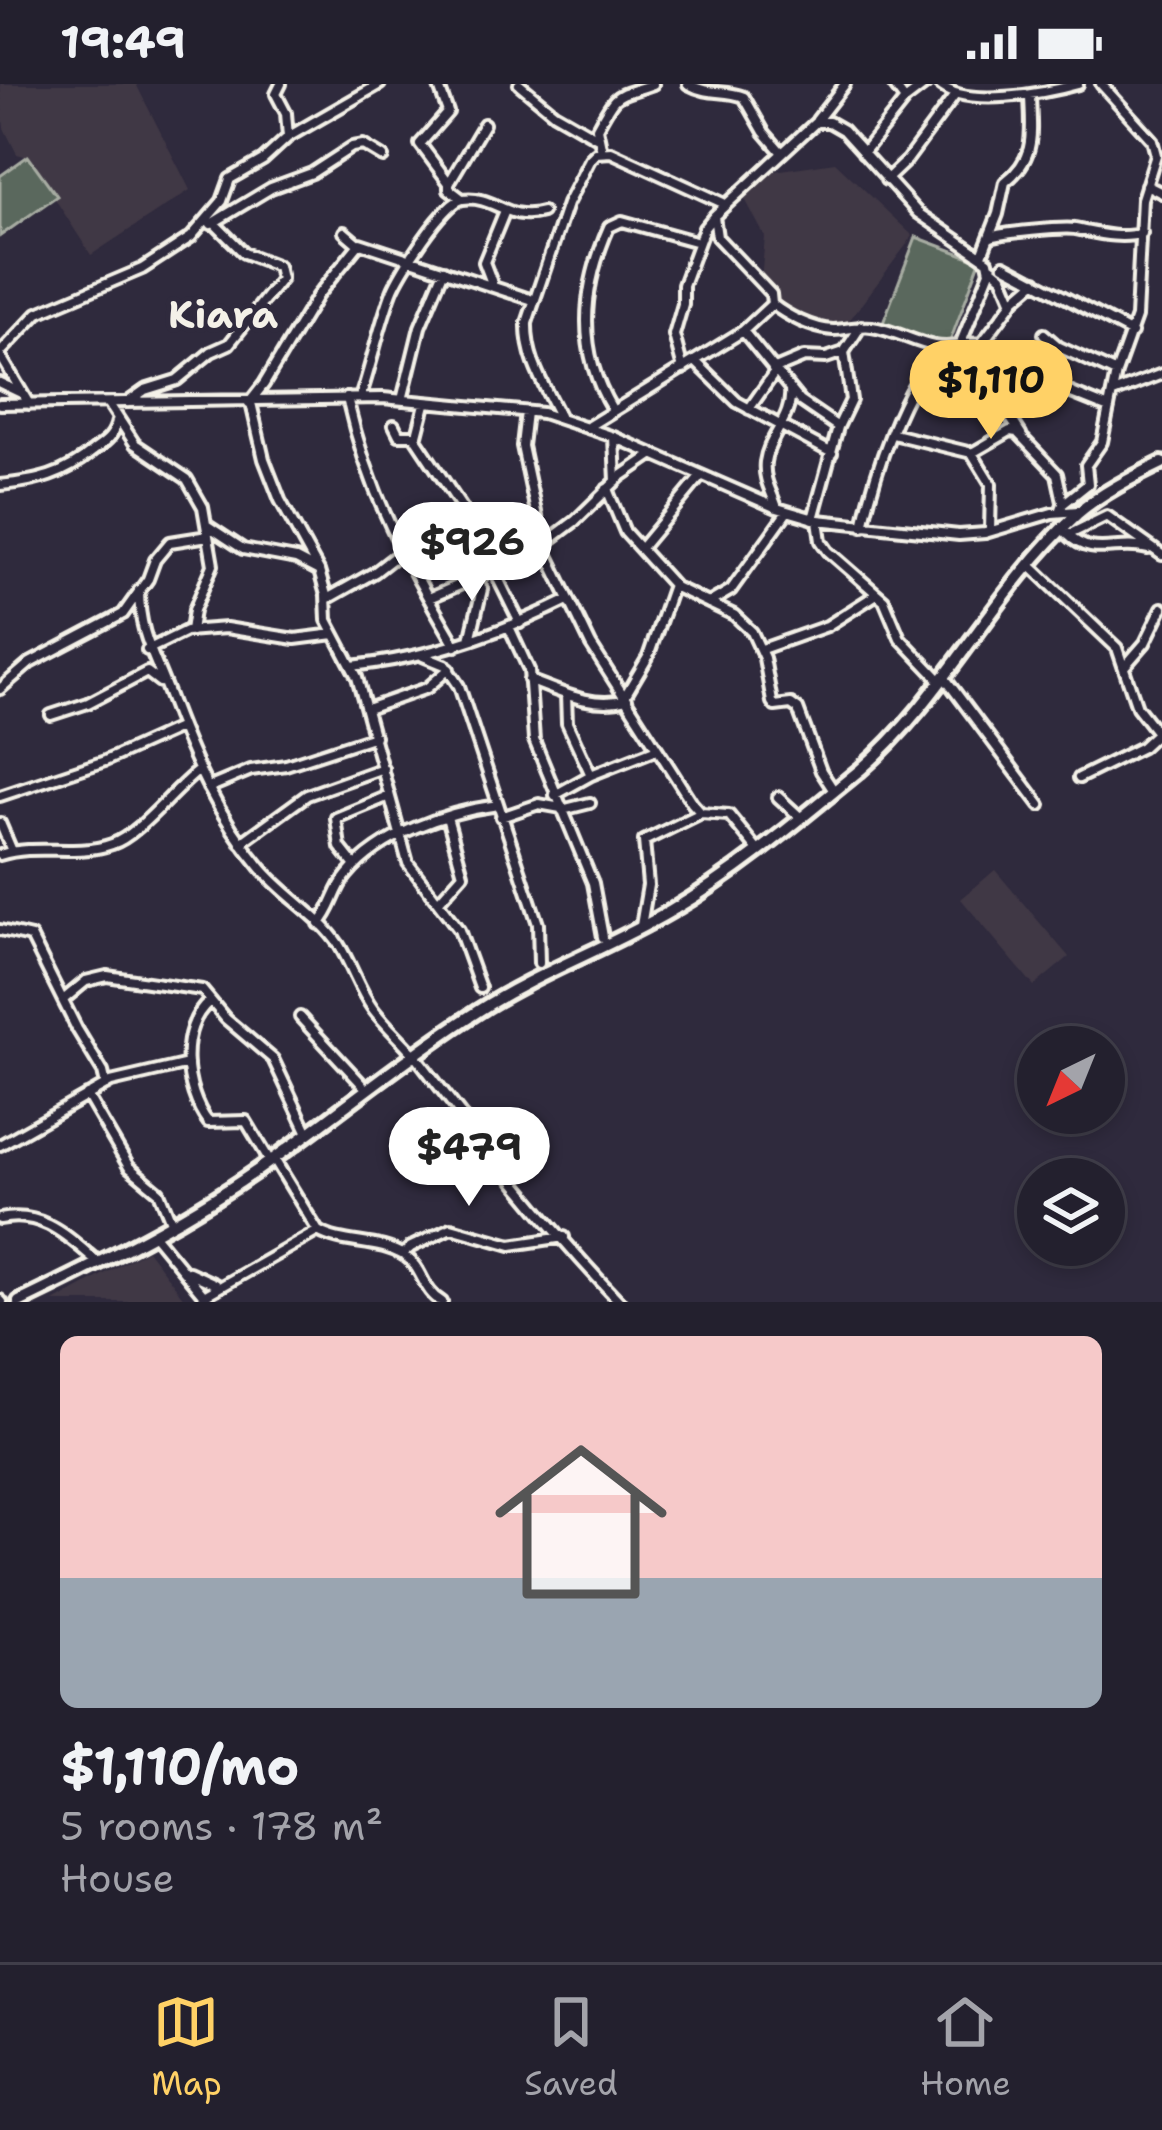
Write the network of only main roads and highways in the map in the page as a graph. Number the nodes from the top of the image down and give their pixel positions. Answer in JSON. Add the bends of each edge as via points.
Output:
{"nodes":[{"id":1,"x":1162,"y":463,"type":"edge"},
{"id":2,"x":19,"y":1302,"type":"edge"}],
"edges":[{"from":1,"to":2,"type":"main road","via":[[1080,511],[904,726],[759,852],[668,914],[549,969],[414,1053],[172,1225]]}]}
